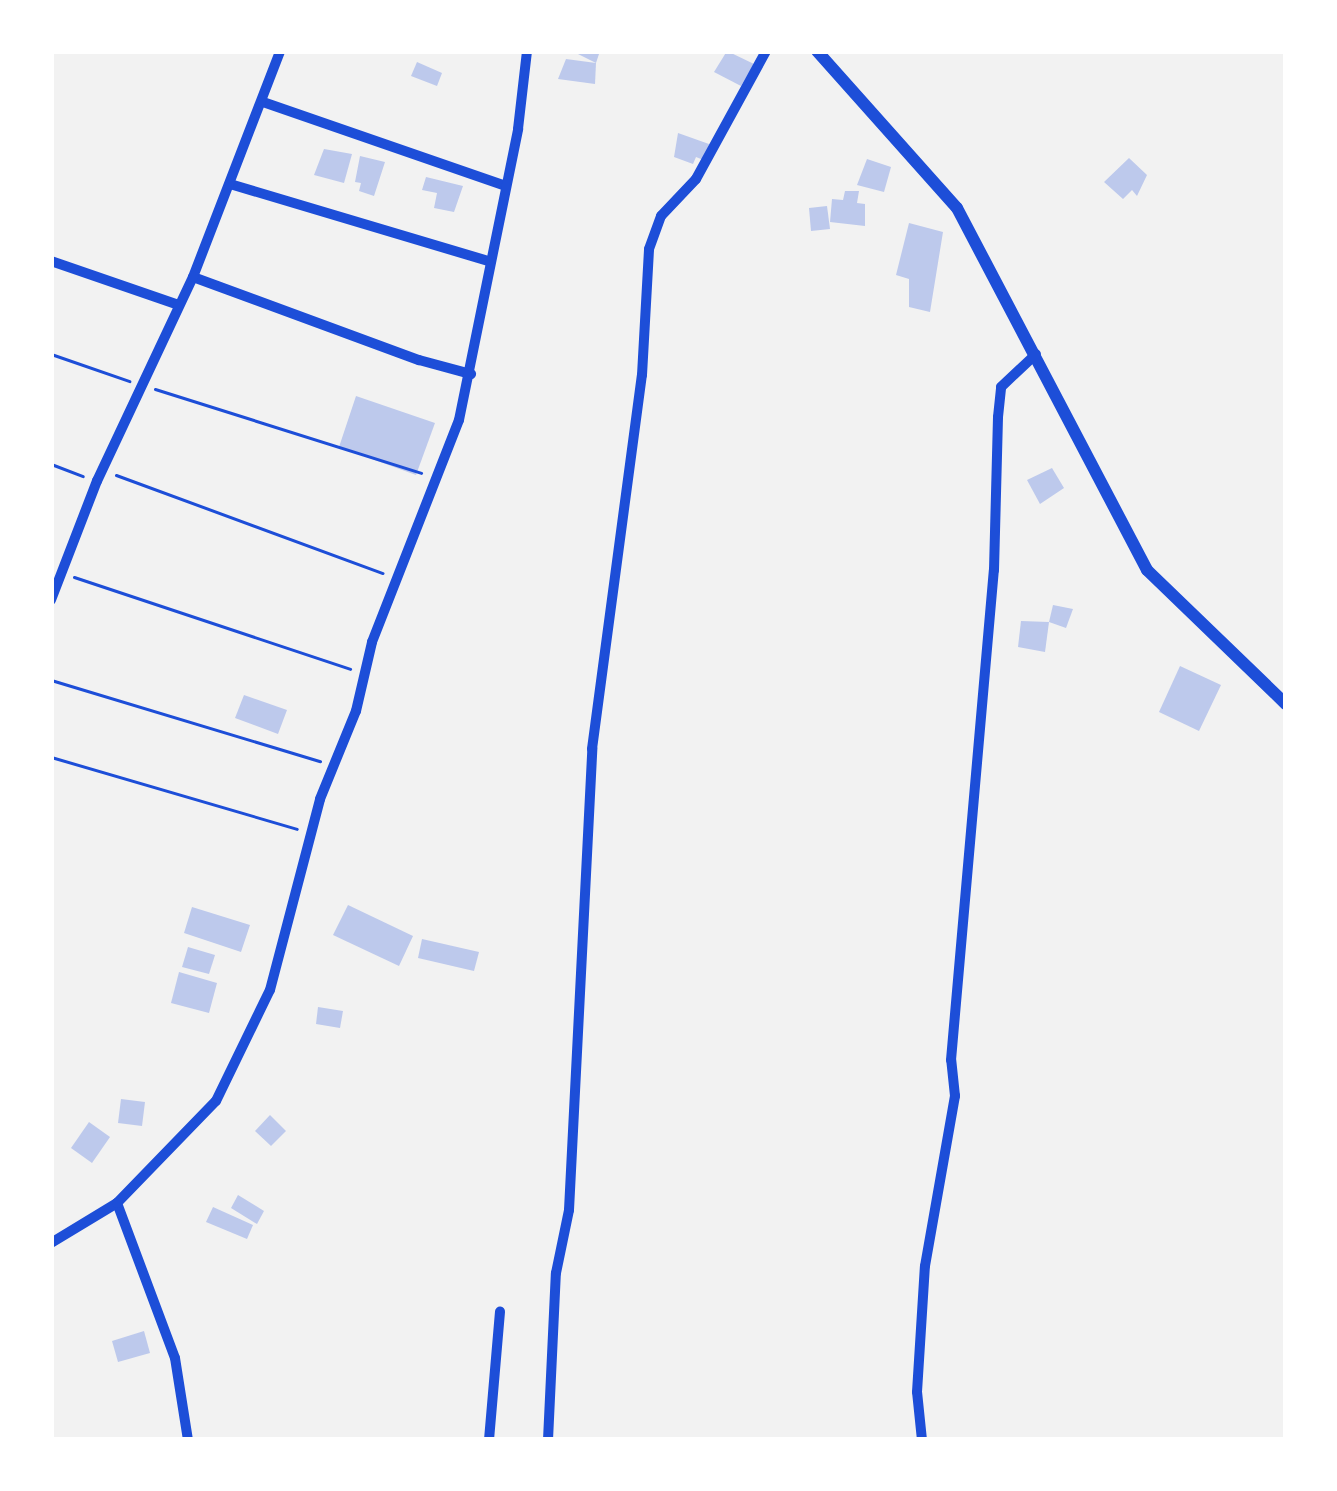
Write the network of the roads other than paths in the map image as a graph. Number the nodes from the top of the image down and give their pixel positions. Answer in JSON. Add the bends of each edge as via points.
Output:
{"nodes":[{"id":1,"x":280,"y":51,"type":"edge"},
{"id":2,"x":527,"y":51,"type":"edge"},
{"id":3,"x":766,"y":51,"type":"edge"},
{"id":4,"x":817,"y":51,"type":"edge"},
{"id":5,"x":263,"y":102,"type":"junction"},
{"id":6,"x":230,"y":184,"type":"junction"},
{"id":7,"x":506,"y":187,"type":"junction"},
{"id":8,"x":51,"y":261,"type":"edge"},
{"id":9,"x":491,"y":262,"type":"junction"},
{"id":10,"x":193,"y":277,"type":"junction"},
{"id":11,"x":176,"y":304,"type":"junction"},
{"id":12,"x":1036,"y":354,"type":"junction"},
{"id":13,"x":471,"y":374,"type":"junction"},
{"id":14,"x":51,"y":600,"type":"edge"},
{"id":15,"x":1286,"y":704,"type":"edge"},
{"id":16,"x":117,"y":1203,"type":"junction"},
{"id":17,"x":51,"y":1243,"type":"edge"},
{"id":18,"x":500,"y":1311,"type":"dead end"},
{"id":19,"x":188,"y":1440,"type":"edge"},
{"id":20,"x":489,"y":1440,"type":"edge"},
{"id":21,"x":548,"y":1440,"type":"edge"},
{"id":22,"x":922,"y":1440,"type":"edge"}],
"edges":[{"from":1,"to":5,"type":"street"},
{"from":2,"to":7,"type":"street"},
{"from":3,"to":21,"type":"street","via":[[696,179],[661,216],[649,249],[642,375],[592,749],[569,1210],[556,1273]]},
{"from":4,"to":12,"type":"street","via":[[957,208]]},
{"from":5,"to":6,"type":"street"},
{"from":5,"to":7,"type":"street"},
{"from":6,"to":9,"type":"street"},
{"from":6,"to":10,"type":"street"},
{"from":7,"to":9,"type":"street"},
{"from":8,"to":11,"type":"street"},
{"from":9,"to":13,"type":"street"},
{"from":10,"to":11,"type":"street"},
{"from":10,"to":13,"type":"street"},
{"from":11,"to":14,"type":"street"},
{"from":12,"to":15,"type":"street","via":[[1147,570]]},
{"from":12,"to":22,"type":"street","via":[[1001,387],[994,570],[951,1060],[955,1096],[925,1266]]},
{"from":13,"to":16,"type":"street","via":[[334,765],[270,989],[216,1101]]},
{"from":16,"to":17,"type":"street"},
{"from":16,"to":19,"type":"street","via":[[175,1358]]},
{"from":18,"to":20,"type":"street"}]}
